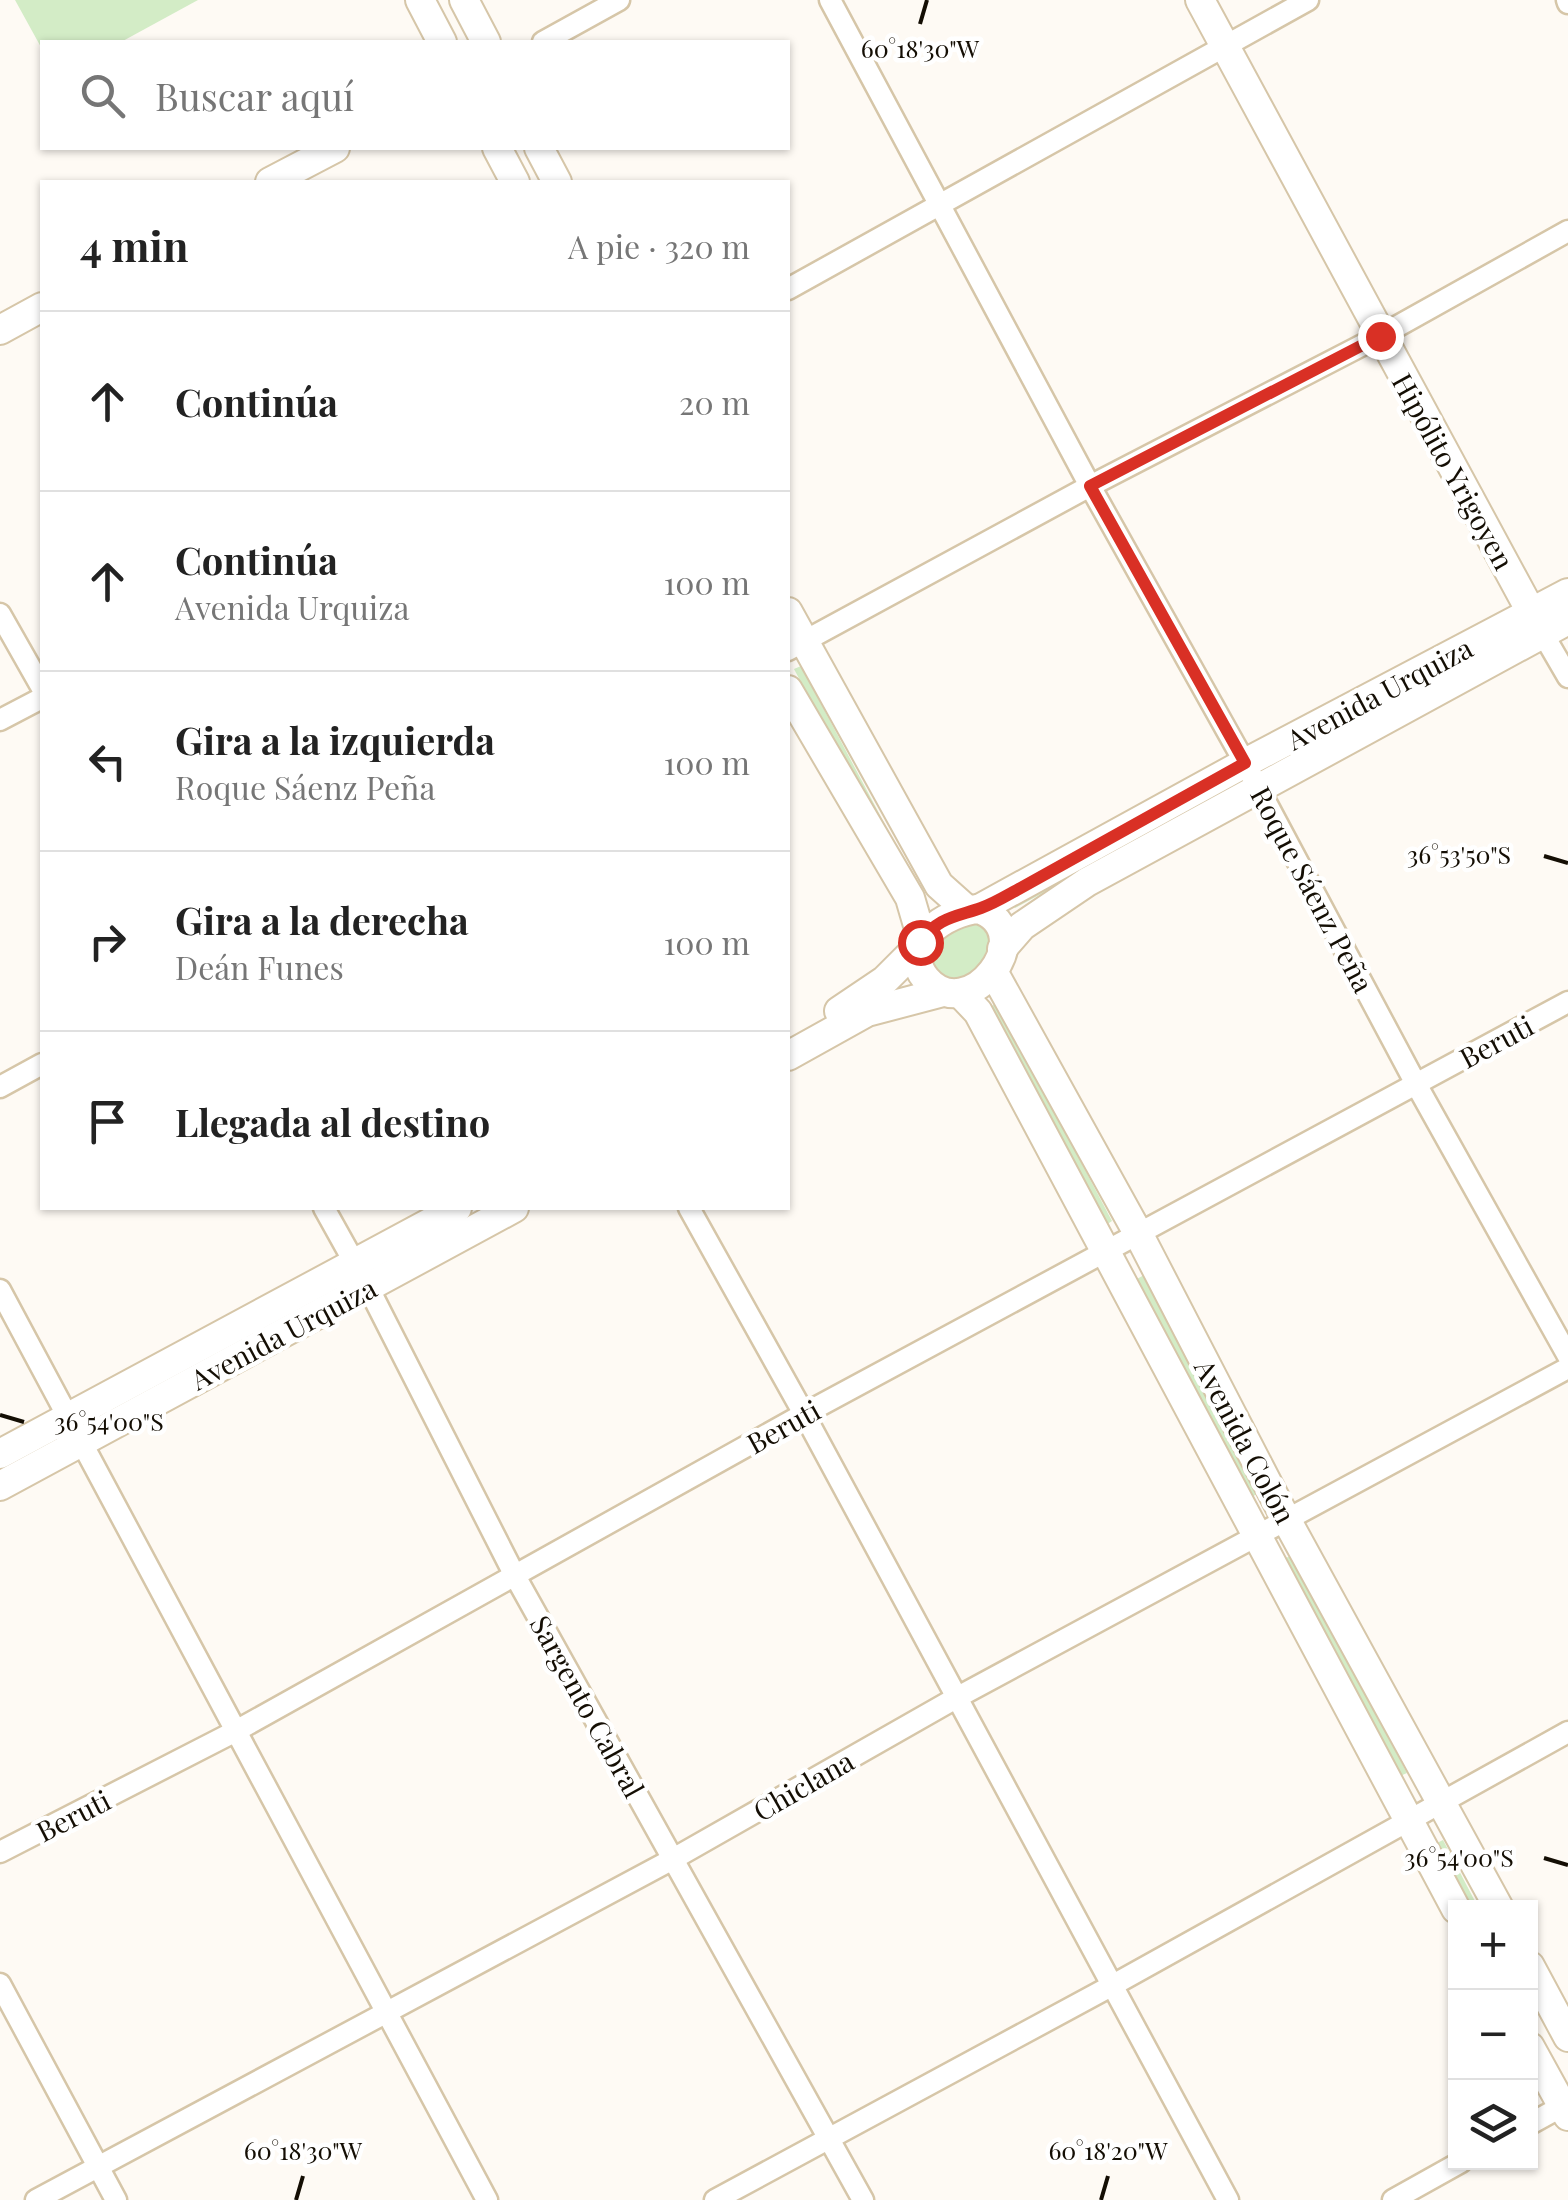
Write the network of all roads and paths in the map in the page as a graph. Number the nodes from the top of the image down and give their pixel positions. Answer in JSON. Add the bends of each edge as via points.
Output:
{"nodes":[{"id":1,"x":420,"y":0,"type":"edge"},
{"id":2,"x":464,"y":0,"type":"edge"},
{"id":3,"x":619,"y":0,"type":"edge"},
{"id":4,"x":830,"y":0,"type":"edge"},
{"id":5,"x":1200,"y":0,"type":"edge"},
{"id":6,"x":1308,"y":0,"type":"edge"},
{"id":7,"x":441,"y":40,"type":"edge"},
{"id":8,"x":485,"y":40,"type":"edge"},
{"id":9,"x":547,"y":40,"type":"edge"},
{"id":10,"x":1224,"y":45,"type":"junction"},
{"id":11,"x":331,"y":150,"type":"edge"},
{"id":12,"x":497,"y":150,"type":"edge"},
{"id":13,"x":541,"y":150,"type":"edge"},
{"id":14,"x":274,"y":180,"type":"edge"},
{"id":15,"x":514,"y":180,"type":"edge"},
{"id":16,"x":556,"y":180,"type":"edge"},
{"id":17,"x":940,"y":202,"type":"junction"},
{"id":18,"x":1568,"y":231,"type":"edge"},
{"id":19,"x":790,"y":287,"type":"edge"},
{"id":20,"x":40,"y":308,"type":"edge"},
{"id":21,"x":0,"y":330,"type":"edge"},
{"id":22,"x":1380,"y":336,"type":"junction"},
{"id":23,"x":1090,"y":486,"type":"junction"},
{"id":24,"x":1568,"y":592,"type":"edge"},
{"id":25,"x":0,"y":614,"type":"edge"},
{"id":26,"x":790,"y":620,"type":"edge"},
{"id":27,"x":1548,"y":622,"type":"edge"},
{"id":28,"x":796,"y":646,"type":"edge"},
{"id":29,"x":1568,"y":677,"type":"edge"},
{"id":30,"x":40,"y":684,"type":"edge"},
{"id":31,"x":790,"y":693,"type":"edge"},
{"id":32,"x":40,"y":699,"type":"edge"},
{"id":33,"x":0,"y":720,"type":"edge"},
{"id":34,"x":1245,"y":763,"type":"junction"},
{"id":35,"x":1260,"y":789,"type":"junction"},
{"id":36,"x":973,"y":909,"type":"junction"},
{"id":37,"x":920,"y":942,"type":"junction"},
{"id":38,"x":998,"y":961,"type":"junction"},
{"id":39,"x":951,"y":992,"type":"junction"},
{"id":40,"x":1568,"y":1002,"type":"edge"},
{"id":41,"x":790,"y":1036,"type":"edge"},
{"id":42,"x":790,"y":1055,"type":"edge"},
{"id":43,"x":40,"y":1065,"type":"edge"},
{"id":44,"x":1416,"y":1084,"type":"junction"},
{"id":45,"x":0,"y":1087,"type":"edge"},
{"id":46,"x":325,"y":1210,"type":"edge"},
{"id":47,"x":454,"y":1210,"type":"edge"},
{"id":48,"x":509,"y":1210,"type":"edge"},
{"id":49,"x":690,"y":1210,"type":"edge"},
{"id":50,"x":1139,"y":1235,"type":"junction"},
{"id":51,"x":1106,"y":1253,"type":"junction"},
{"id":52,"x":361,"y":1275,"type":"junction"},
{"id":53,"x":0,"y":1290,"type":"edge"},
{"id":54,"x":1568,"y":1356,"type":"edge"},
{"id":55,"x":1568,"y":1368,"type":"edge"},
{"id":56,"x":804,"y":1414,"type":"junction"},
{"id":57,"x":74,"y":1429,"type":"junction"},
{"id":58,"x":0,"y":1454,"type":"edge"},
{"id":59,"x":0,"y":1486,"type":"edge"},
{"id":60,"x":1286,"y":1519,"type":"junction"},
{"id":61,"x":1256,"y":1536,"type":"junction"},
{"id":62,"x":514,"y":1574,"type":"junction"},
{"id":63,"x":956,"y":1698,"type":"junction"},
{"id":64,"x":234,"y":1732,"type":"junction"},
{"id":65,"x":1568,"y":1732,"type":"edge"},
{"id":66,"x":1443,"y":1800,"type":"junction"},
{"id":67,"x":1407,"y":1820,"type":"junction"},
{"id":68,"x":0,"y":1852,"type":"edge"},
{"id":69,"x":673,"y":1859,"type":"junction"},
{"id":70,"x":1451,"y":1900,"type":"edge"},
{"id":71,"x":1496,"y":1900,"type":"edge"},
{"id":72,"x":1538,"y":1981,"type":"edge"},
{"id":73,"x":0,"y":1984,"type":"edge"},
{"id":74,"x":1113,"y":1985,"type":"junction"},
{"id":75,"x":388,"y":2012,"type":"junction"},
{"id":76,"x":1568,"y":2037,"type":"edge"},
{"id":77,"x":1538,"y":2061,"type":"edge"},
{"id":78,"x":1566,"y":2109,"type":"edge"},
{"id":79,"x":1538,"y":2121,"type":"edge"},
{"id":80,"x":830,"y":2139,"type":"junction"},
{"id":81,"x":97,"y":2166,"type":"junction"},
{"id":82,"x":1448,"y":2169,"type":"edge"},
{"id":83,"x":36,"y":2200,"type":"edge"},
{"id":84,"x":116,"y":2200,"type":"edge"},
{"id":85,"x":487,"y":2200,"type":"edge"},
{"id":86,"x":715,"y":2200,"type":"edge"},
{"id":87,"x":863,"y":2200,"type":"edge"},
{"id":88,"x":1228,"y":2200,"type":"edge"},
{"id":89,"x":1393,"y":2200,"type":"edge"}],
"edges":[{"from":1,"to":7,"type":"main road"},
{"from":2,"to":8,"type":"main road"},
{"from":3,"to":9,"type":"street"},
{"from":4,"to":17,"type":"street","name":"Roque Sáenz Peña"},
{"from":5,"to":10,"type":"main road","name":"Hipólito Yrigoyen"},
{"from":6,"to":10,"type":"street"},
{"from":10,"to":17,"type":"street"},
{"from":10,"to":22,"type":"main road","name":"Hipólito Yrigoyen"},
{"from":11,"to":14,"type":"main road"},
{"from":12,"to":15,"type":"main road"},
{"from":13,"to":16,"type":"main road"},
{"from":17,"to":19,"type":"street"},
{"from":17,"to":23,"type":"street","name":"Roque Sáenz Peña"},
{"from":18,"to":22,"type":"street"},
{"from":20,"to":21,"type":"main road"},
{"from":22,"to":23,"type":"street"},
{"from":22,"to":27,"type":"main road","name":"Hipólito Yrigoyen"},
{"from":23,"to":28,"type":"street"},
{"from":23,"to":34,"type":"street","name":"Roque Sáenz Peña"},
{"from":24,"to":27,"type":"main road","name":"Avenida Urquiza"},
{"from":25,"to":30,"type":"street"},
{"from":26,"to":28,"type":"main road"},
{"from":27,"to":29,"type":"street","name":"Hipólito Yrigoyen"},
{"from":27,"to":34,"type":"main road","name":"Avenida Urquiza"},
{"from":27,"to":35,"type":"main road","name":"Avenida Urquiza"},
{"from":28,"to":36,"type":"main road","via":[[939,885]]},
{"from":31,"to":37,"type":"main road","via":[[910,898]]},
{"from":32,"to":33,"type":"street"},
{"from":34,"to":35,"type":"street","name":"Roque Sáenz Peña"},
{"from":34,"to":36,"type":"main road","name":"Avenida Urquiza"},
{"from":35,"to":38,"type":"main road","name":"Avenida Urquiza","via":[[1087,882],[1022,926]]},
{"from":35,"to":44,"type":"street","name":"Roque Sáenz Peña"},
{"from":36,"to":37,"type":"main road","via":[[934,926]]},
{"from":36,"to":38,"type":"main road","via":[[1000,923]]},
{"from":37,"to":39,"type":"main road","via":[[921,973]]},
{"from":37,"to":41,"type":"main road","via":[[885,980]]},
{"from":38,"to":39,"type":"main road","via":[[978,987]]},
{"from":38,"to":50,"type":"main road","name":"Avenida Colón"},
{"from":39,"to":42,"type":"main road","via":[[868,1012]]},
{"from":39,"to":51,"type":"main road","name":"Avenida Colón","via":[[978,1012]]},
{"from":40,"to":44,"type":"street","name":"Beruti"},
{"from":43,"to":45,"type":"street"},
{"from":44,"to":50,"type":"street","name":"Beruti"},
{"from":44,"to":54,"type":"street","name":"Roque Sáenz Peña"},
{"from":46,"to":52,"type":"street","name":"Sargento Cabral"},
{"from":47,"to":52,"type":"main road","name":"Avenida Urquiza"},
{"from":48,"to":52,"type":"main road","name":"Avenida Urquiza"},
{"from":49,"to":56,"type":"street"},
{"from":50,"to":51,"type":"street","name":"Beruti"},
{"from":50,"to":60,"type":"main road","name":"Avenida Colón"},
{"from":51,"to":56,"type":"street","name":"Beruti"},
{"from":51,"to":61,"type":"main road","name":"Avenida Colón"},
{"from":52,"to":57,"type":"main road","name":"Avenida Urquiza"},
{"from":52,"to":62,"type":"street","name":"Sargento Cabral"},
{"from":53,"to":57,"type":"street"},
{"from":55,"to":60,"type":"street","name":"Chiclana"},
{"from":56,"to":62,"type":"street","name":"Beruti"},
{"from":56,"to":63,"type":"street"},
{"from":57,"to":58,"type":"main road","name":"Avenida Urquiza"},
{"from":57,"to":59,"type":"main road","name":"Avenida Urquiza"},
{"from":57,"to":64,"type":"street"},
{"from":60,"to":61,"type":"street","name":"Chiclana"},
{"from":60,"to":66,"type":"main road","name":"Avenida Colón"},
{"from":61,"to":63,"type":"street","name":"Chiclana"},
{"from":61,"to":67,"type":"main road","name":"Avenida Colón"},
{"from":62,"to":64,"type":"street","name":"Beruti"},
{"from":62,"to":69,"type":"street","name":"Sargento Cabral"},
{"from":63,"to":69,"type":"street","name":"Chiclana"},
{"from":63,"to":74,"type":"street"},
{"from":64,"to":68,"type":"street","name":"Beruti"},
{"from":64,"to":75,"type":"street"},
{"from":65,"to":66,"type":"street"},
{"from":66,"to":67,"type":"street"},
{"from":66,"to":71,"type":"main road","name":"Avenida Colón"},
{"from":67,"to":70,"type":"main road","name":"Avenida Colón"},
{"from":67,"to":74,"type":"street"},
{"from":69,"to":75,"type":"street","name":"Chiclana"},
{"from":69,"to":80,"type":"street","name":"Sargento Cabral"},
{"from":72,"to":76,"type":"main road"},
{"from":73,"to":81,"type":"street"},
{"from":74,"to":80,"type":"street"},
{"from":74,"to":88,"type":"street"},
{"from":75,"to":81,"type":"street","name":"Chiclana"},
{"from":75,"to":85,"type":"street"},
{"from":77,"to":78,"type":"main road"},
{"from":78,"to":79,"type":"street"},
{"from":80,"to":86,"type":"street"},
{"from":80,"to":87,"type":"street","name":"Sargento Cabral"},
{"from":81,"to":83,"type":"street","name":"Chiclana"},
{"from":81,"to":84,"type":"street"},
{"from":82,"to":89,"type":"street"}]}
